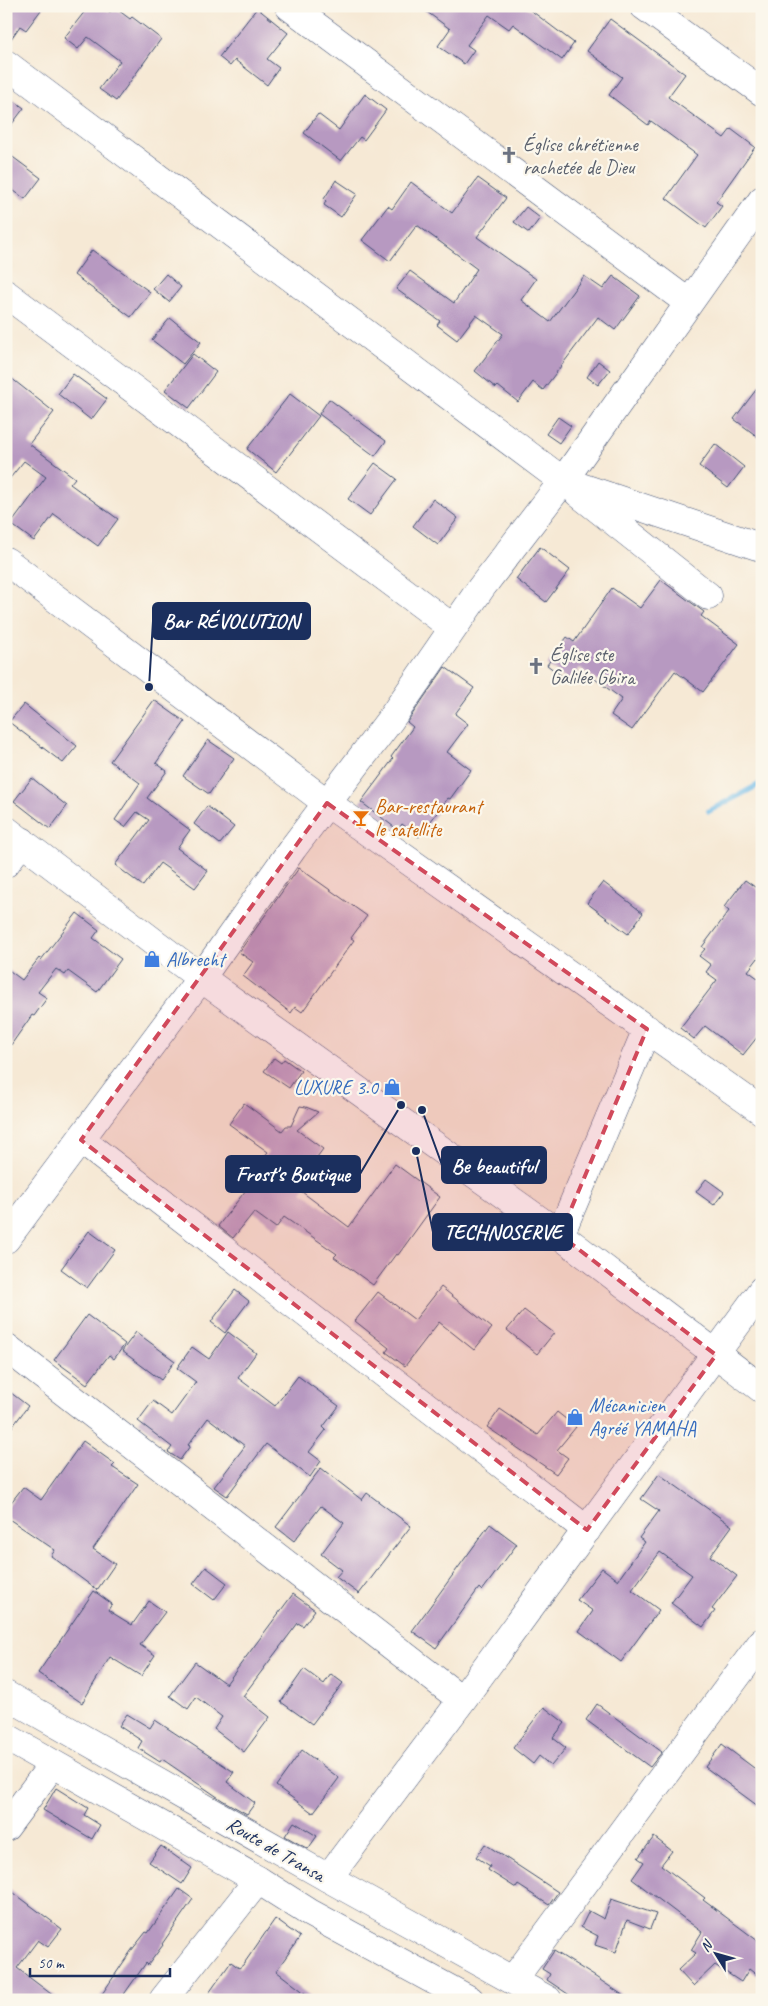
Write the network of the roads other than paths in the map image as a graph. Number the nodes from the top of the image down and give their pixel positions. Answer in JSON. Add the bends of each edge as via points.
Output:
{"nodes":[{"id":1,"x":289,"y":6,"type":"edge"},
{"id":2,"x":644,"y":6,"type":"edge"},
{"id":3,"x":6,"y":64,"type":"edge"},
{"id":4,"x":762,"y":92,"type":"edge"},
{"id":5,"x":762,"y":200,"type":"edge"},
{"id":6,"x":6,"y":294,"type":"edge"},
{"id":7,"x":689,"y":303,"type":"junction"},
{"id":8,"x":563,"y":482,"type":"junction"},
{"id":9,"x":762,"y":542,"type":"edge"},
{"id":10,"x":6,"y":561,"type":"edge"},
{"id":11,"x":708,"y":596,"type":"dead end"},
{"id":12,"x":453,"y":628,"type":"junction"},
{"id":13,"x":327,"y":803,"type":"junction"},
{"id":14,"x":14,"y":835,"type":"edge"},
{"id":15,"x":6,"y":863,"type":"edge"},
{"id":16,"x":201,"y":978,"type":"junction"},
{"id":17,"x":647,"y":1030,"type":"junction"},
{"id":18,"x":762,"y":1111,"type":"edge"},
{"id":19,"x":81,"y":1140,"type":"junction"},
{"id":20,"x":560,"y":1235,"type":"junction"},
{"id":21,"x":6,"y":1238,"type":"edge"},
{"id":22,"x":762,"y":1290,"type":"edge"},
{"id":23,"x":6,"y":1347,"type":"edge"},
{"id":24,"x":716,"y":1354,"type":"junction"},
{"id":25,"x":762,"y":1389,"type":"edge"},
{"id":26,"x":587,"y":1530,"type":"junction"},
{"id":27,"x":762,"y":1642,"type":"edge"},
{"id":28,"x":6,"y":1695,"type":"edge"},
{"id":29,"x":462,"y":1700,"type":"junction"},
{"id":30,"x":6,"y":1737,"type":"edge"},
{"id":31,"x":53,"y":1764,"type":"junction"},
{"id":32,"x":6,"y":1827,"type":"edge"},
{"id":33,"x":328,"y":1878,"type":"junction"},
{"id":34,"x":258,"y":1880,"type":"junction"},
{"id":35,"x":513,"y":1980,"type":"junction"},
{"id":36,"x":164,"y":2000,"type":"edge"},
{"id":37,"x":470,"y":2000,"type":"edge"},
{"id":38,"x":548,"y":2000,"type":"edge"}],
"edges":[{"from":1,"to":7,"type":"street"},
{"from":2,"to":4,"type":"street"},
{"from":3,"to":8,"type":"street"},
{"from":5,"to":7,"type":"street"},
{"from":6,"to":12,"type":"street"},
{"from":7,"to":8,"type":"street"},
{"from":8,"to":9,"type":"street","via":[[757,546]]},
{"from":8,"to":11,"type":"street"},
{"from":8,"to":12,"type":"street"},
{"from":10,"to":13,"type":"street"},
{"from":12,"to":13,"type":"street","via":[[390,720]]},
{"from":13,"to":16,"type":"street"},
{"from":13,"to":17,"type":"street"},
{"from":14,"to":15,"type":"street"},
{"from":14,"to":16,"type":"street"},
{"from":16,"to":19,"type":"street"},
{"from":16,"to":20,"type":"street"},
{"from":17,"to":18,"type":"street"},
{"from":17,"to":20,"type":"street"},
{"from":19,"to":21,"type":"street"},
{"from":19,"to":26,"type":"street"},
{"from":20,"to":24,"type":"street"},
{"from":22,"to":24,"type":"street"},
{"from":23,"to":29,"type":"street"},
{"from":24,"to":25,"type":"street"},
{"from":24,"to":26,"type":"street"},
{"from":26,"to":29,"type":"street"},
{"from":27,"to":35,"type":"street"},
{"from":28,"to":33,"type":"street","name":"Route de Transa"},
{"from":29,"to":33,"type":"street"},
{"from":30,"to":31,"type":"street","name":"Route de Transa"},
{"from":31,"to":32,"type":"street"},
{"from":31,"to":34,"type":"street","name":"Route de Transa"},
{"from":33,"to":35,"type":"street","name":"Route de Transa"},
{"from":34,"to":36,"type":"street"},
{"from":34,"to":37,"type":"street","name":"Route de Transa"},
{"from":35,"to":38,"type":"street","name":"Route de Transa"}]}
